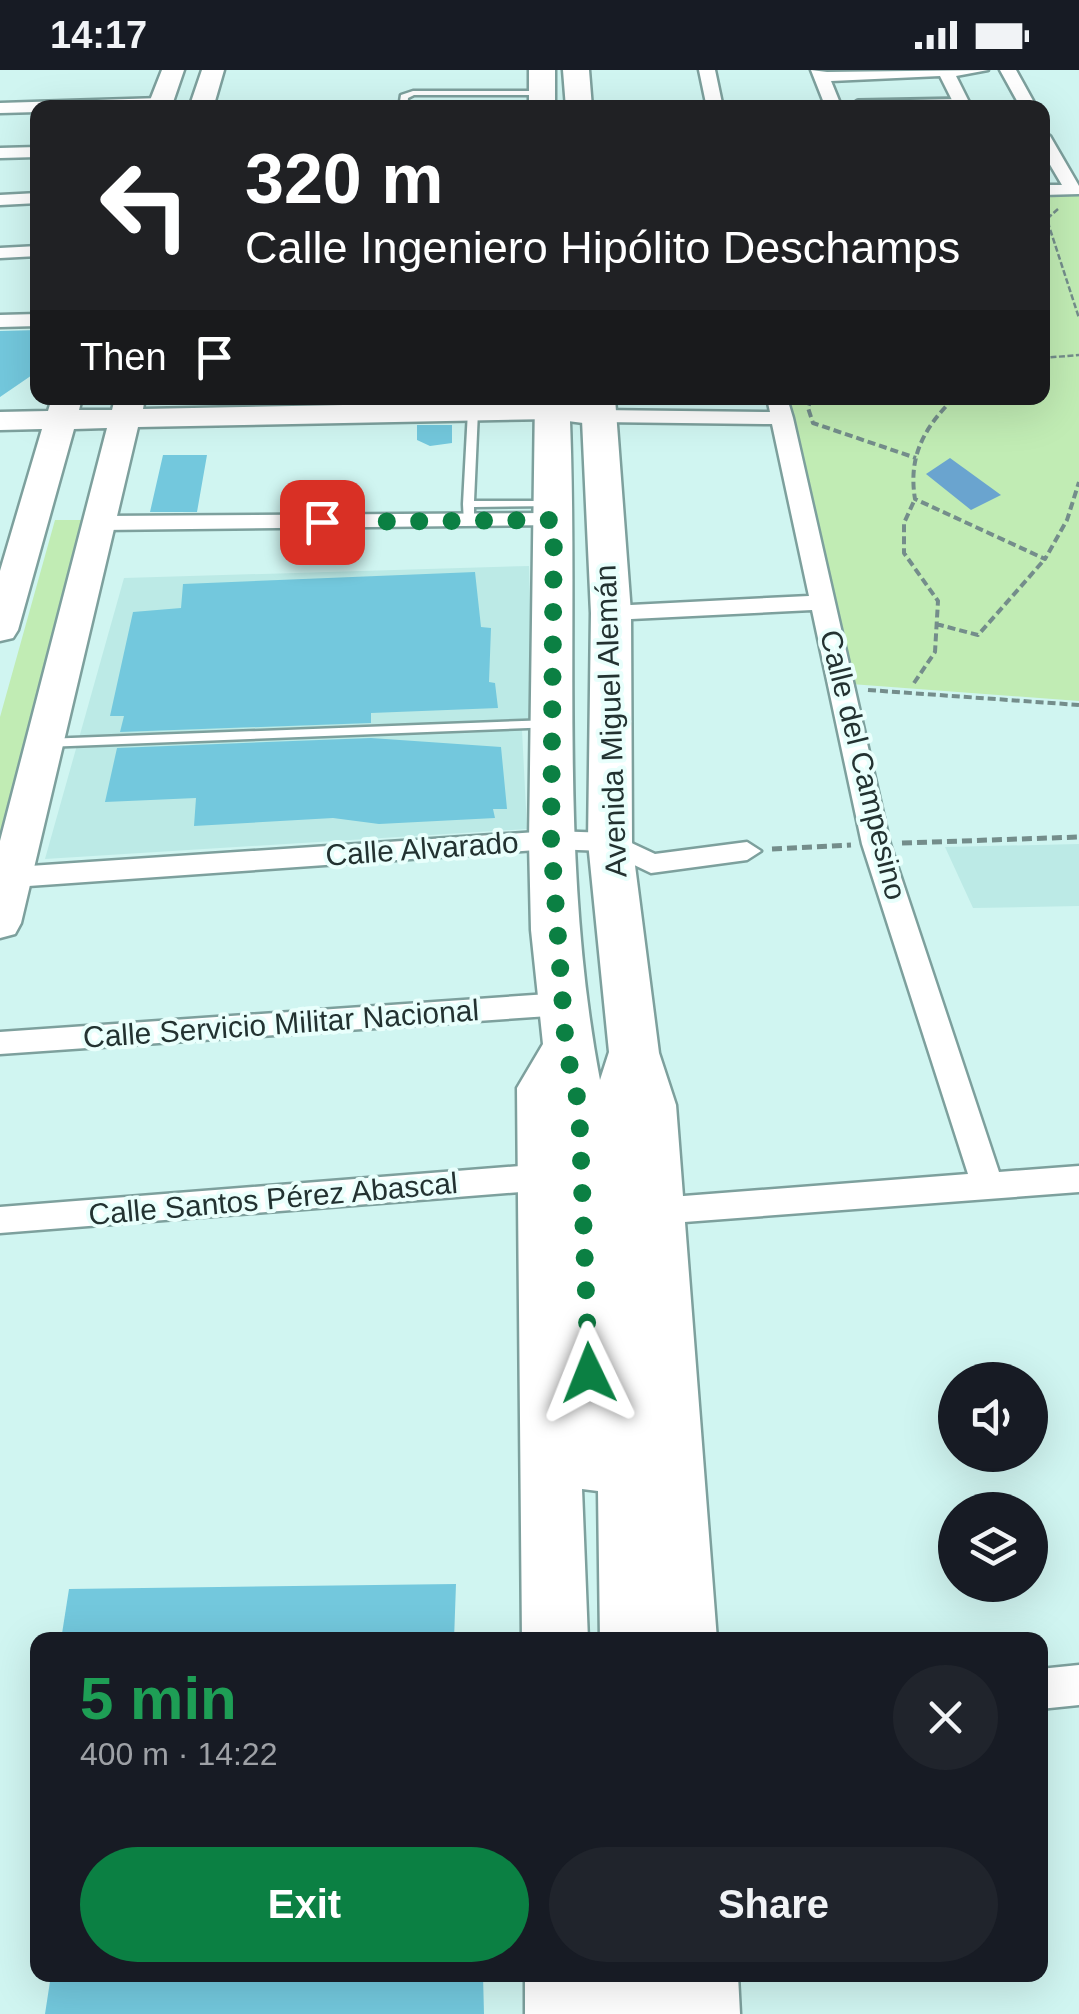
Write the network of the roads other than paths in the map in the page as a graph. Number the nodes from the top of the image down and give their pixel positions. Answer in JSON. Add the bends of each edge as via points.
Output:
{"nodes":[{"id":1,"x":173,"y":70,"type":"edge"},
{"id":2,"x":212,"y":70,"type":"edge"},
{"id":3,"x":576,"y":70,"type":"edge"},
{"id":4,"x":707,"y":70,"type":"edge"},
{"id":5,"x":980,"y":70,"type":"edge"},
{"id":6,"x":1008,"y":70,"type":"edge"},
{"id":7,"x":946,"y":72,"type":"edge"},
{"id":8,"x":820,"y":74,"type":"edge"},
{"id":9,"x":542,"y":90,"type":"edge"},
{"id":10,"x":162,"y":100,"type":"edge"},
{"id":11,"x":203,"y":100,"type":"edge"},
{"id":12,"x":404,"y":100,"type":"edge"},
{"id":13,"x":579,"y":100,"type":"edge"},
{"id":14,"x":713,"y":100,"type":"edge"},
{"id":15,"x":831,"y":100,"type":"edge"},
{"id":16,"x":960,"y":100,"type":"edge"},
{"id":17,"x":1025,"y":100,"type":"edge"},
{"id":18,"x":30,"y":107,"type":"edge"},
{"id":19,"x":0,"y":108,"type":"edge"},
{"id":20,"x":30,"y":152,"type":"edge"},
{"id":21,"x":0,"y":153,"type":"edge"},
{"id":22,"x":1050,"y":154,"type":"edge"},
{"id":23,"x":1050,"y":190,"type":"edge"},
{"id":24,"x":30,"y":198,"type":"edge"},
{"id":25,"x":0,"y":200,"type":"edge"},
{"id":26,"x":30,"y":251,"type":"edge"},
{"id":27,"x":0,"y":253,"type":"edge"},
{"id":28,"x":30,"y":320,"type":"edge"},
{"id":29,"x":0,"y":321,"type":"edge"},
{"id":30,"x":30,"y":392,"type":"edge"},
{"id":31,"x":0,"y":405,"type":"edge"},
{"id":32,"x":129,"y":405,"type":"edge"},
{"id":33,"x":530,"y":405,"type":"edge"},
{"id":34,"x":554,"y":405,"type":"edge"},
{"id":35,"x":65,"y":406,"type":"edge"},
{"id":36,"x":222,"y":406,"type":"edge"},
{"id":37,"x":598,"y":407,"type":"edge"},
{"id":38,"x":780,"y":408,"type":"edge"},
{"id":39,"x":473,"y":412,"type":"junction"},
{"id":40,"x":0,"y":422,"type":"edge"},
{"id":41,"x":51,"y":456,"type":"junction"},
{"id":42,"x":117,"y":457,"type":"junction"},
{"id":43,"x":468,"y":512,"type":"junction"},
{"id":44,"x":554,"y":512,"type":"junction"},
{"id":45,"x":102,"y":523,"type":"junction"},
{"id":46,"x":824,"y":602,"type":"junction"},
{"id":47,"x":611,"y":613,"type":"junction"},
{"id":48,"x":0,"y":630,"type":"edge"},
{"id":49,"x":555,"y":724,"type":"junction"},
{"id":50,"x":45,"y":743,"type":"junction"},
{"id":51,"x":551,"y":840,"type":"junction"},
{"id":52,"x":610,"y":842,"type":"junction"},
{"id":53,"x":747,"y":850,"type":"road end"},
{"id":54,"x":6,"y":878,"type":"edge"},
{"id":55,"x":0,"y":923,"type":"edge"},
{"id":56,"x":564,"y":1026,"type":"junction"},
{"id":57,"x":0,"y":1043,"type":"edge"},
{"id":58,"x":634,"y":1052,"type":"junction"},
{"id":59,"x":546,"y":1177,"type":"junction"},
{"id":60,"x":1079,"y":1179,"type":"edge"},
{"id":61,"x":988,"y":1184,"type":"junction"},
{"id":62,"x":658,"y":1211,"type":"junction"},
{"id":63,"x":0,"y":1220,"type":"edge"},
{"id":64,"x":555,"y":1632,"type":"edge"},
{"id":65,"x":600,"y":1632,"type":"edge"},
{"id":66,"x":633,"y":1632,"type":"edge"},
{"id":67,"x":684,"y":1632,"type":"edge"},
{"id":68,"x":1079,"y":1685,"type":"edge"},
{"id":69,"x":1048,"y":1688,"type":"edge"},
{"id":70,"x":562,"y":1982,"type":"edge"},
{"id":71,"x":609,"y":1982,"type":"edge"},
{"id":72,"x":647,"y":1982,"type":"edge"},
{"id":73,"x":701,"y":1982,"type":"edge"},
{"id":74,"x":562,"y":2014,"type":"edge"},
{"id":75,"x":610,"y":2014,"type":"edge"},
{"id":76,"x":648,"y":2014,"type":"edge"},
{"id":77,"x":703,"y":2014,"type":"edge"}],
"edges":[{"from":1,"to":10,"type":"main road"},
{"from":2,"to":11,"type":"main road"},
{"from":3,"to":13,"type":"main road"},
{"from":4,"to":14,"type":"street"},
{"from":5,"to":7,"type":"street"},
{"from":6,"to":17,"type":"street"},
{"from":7,"to":8,"type":"street"},
{"from":7,"to":16,"type":"street"},
{"from":8,"to":15,"type":"street"},
{"from":9,"to":12,"type":"lane","via":[[412,93]]},
{"from":18,"to":19,"type":"street"},
{"from":20,"to":21,"type":"street"},
{"from":22,"to":23,"type":"street","via":[[1073,190]]},
{"from":24,"to":25,"type":"street"},
{"from":26,"to":27,"type":"street"},
{"from":28,"to":29,"type":"street"},
{"from":30,"to":31,"type":"main road"},
{"from":31,"to":35,"type":"main road"},
{"from":32,"to":35,"type":"main road"},
{"from":32,"to":36,"type":"main road"},
{"from":32,"to":42,"type":"main road"},
{"from":33,"to":39,"type":"main road"},
{"from":34,"to":44,"type":"main road","name":"Avenida Miguel Alemán"},
{"from":35,"to":40,"type":"main road"},
{"from":35,"to":41,"type":"main road"},
{"from":36,"to":39,"type":"main road"},
{"from":36,"to":42,"type":"main road","via":[[176,420]]},
{"from":37,"to":38,"type":"street"},
{"from":37,"to":47,"type":"main road","name":"Avenida Miguel Alemán"},
{"from":38,"to":46,"type":"street","name":"Calle del Campesino"},
{"from":39,"to":43,"type":"lane"},
{"from":40,"to":41,"type":"main road"},
{"from":41,"to":48,"type":"main road"},
{"from":42,"to":45,"type":"main road"},
{"from":43,"to":44,"type":"street"},
{"from":43,"to":45,"type":"street"},
{"from":44,"to":49,"type":"main road","name":"Avenida Miguel Alemán"},
{"from":45,"to":50,"type":"main road"},
{"from":46,"to":47,"type":"street"},
{"from":46,"to":61,"type":"street","name":"Calle del Campesino","via":[[876,844]]},
{"from":47,"to":52,"type":"main road","name":"Avenida Miguel Alemán"},
{"from":49,"to":50,"type":"lane"},
{"from":49,"to":51,"type":"main road","name":"Avenida Miguel Alemán"},
{"from":50,"to":54,"type":"main road"},
{"from":51,"to":52,"type":"street","name":"Calle Alvarado"},
{"from":51,"to":54,"type":"street","name":"Calle Alvarado"},
{"from":51,"to":56,"type":"main road","name":"Avenida Miguel Alemán"},
{"from":52,"to":53,"type":"street","name":"Calle Alvarado","via":[[651,864]]},
{"from":52,"to":58,"type":"main road","name":"Avenida Miguel Alemán"},
{"from":54,"to":55,"type":"main road"},
{"from":56,"to":57,"type":"street","name":"Calle Servicio Militar Nacional"},
{"from":56,"to":59,"type":"main road","via":[[543,1088]]},
{"from":56,"to":65,"type":"main road","name":"Avenida Miguel Alemán","via":[[579,1106]]},
{"from":58,"to":62,"type":"main road","via":[[650,1104]]},
{"from":58,"to":66,"type":"main road","name":"Avenida Miguel Alemán","via":[[616,1110]]},
{"from":59,"to":63,"type":"street","name":"Calle Santos Pérez Abascal"},
{"from":59,"to":64,"type":"main road"},
{"from":60,"to":61,"type":"street"},
{"from":61,"to":62,"type":"street"},
{"from":62,"to":67,"type":"main road"},
{"from":68,"to":69,"type":"street"},
{"from":70,"to":74,"type":"main road"},
{"from":71,"to":75,"type":"main road"},
{"from":72,"to":76,"type":"main road"},
{"from":73,"to":77,"type":"main road"}]}
